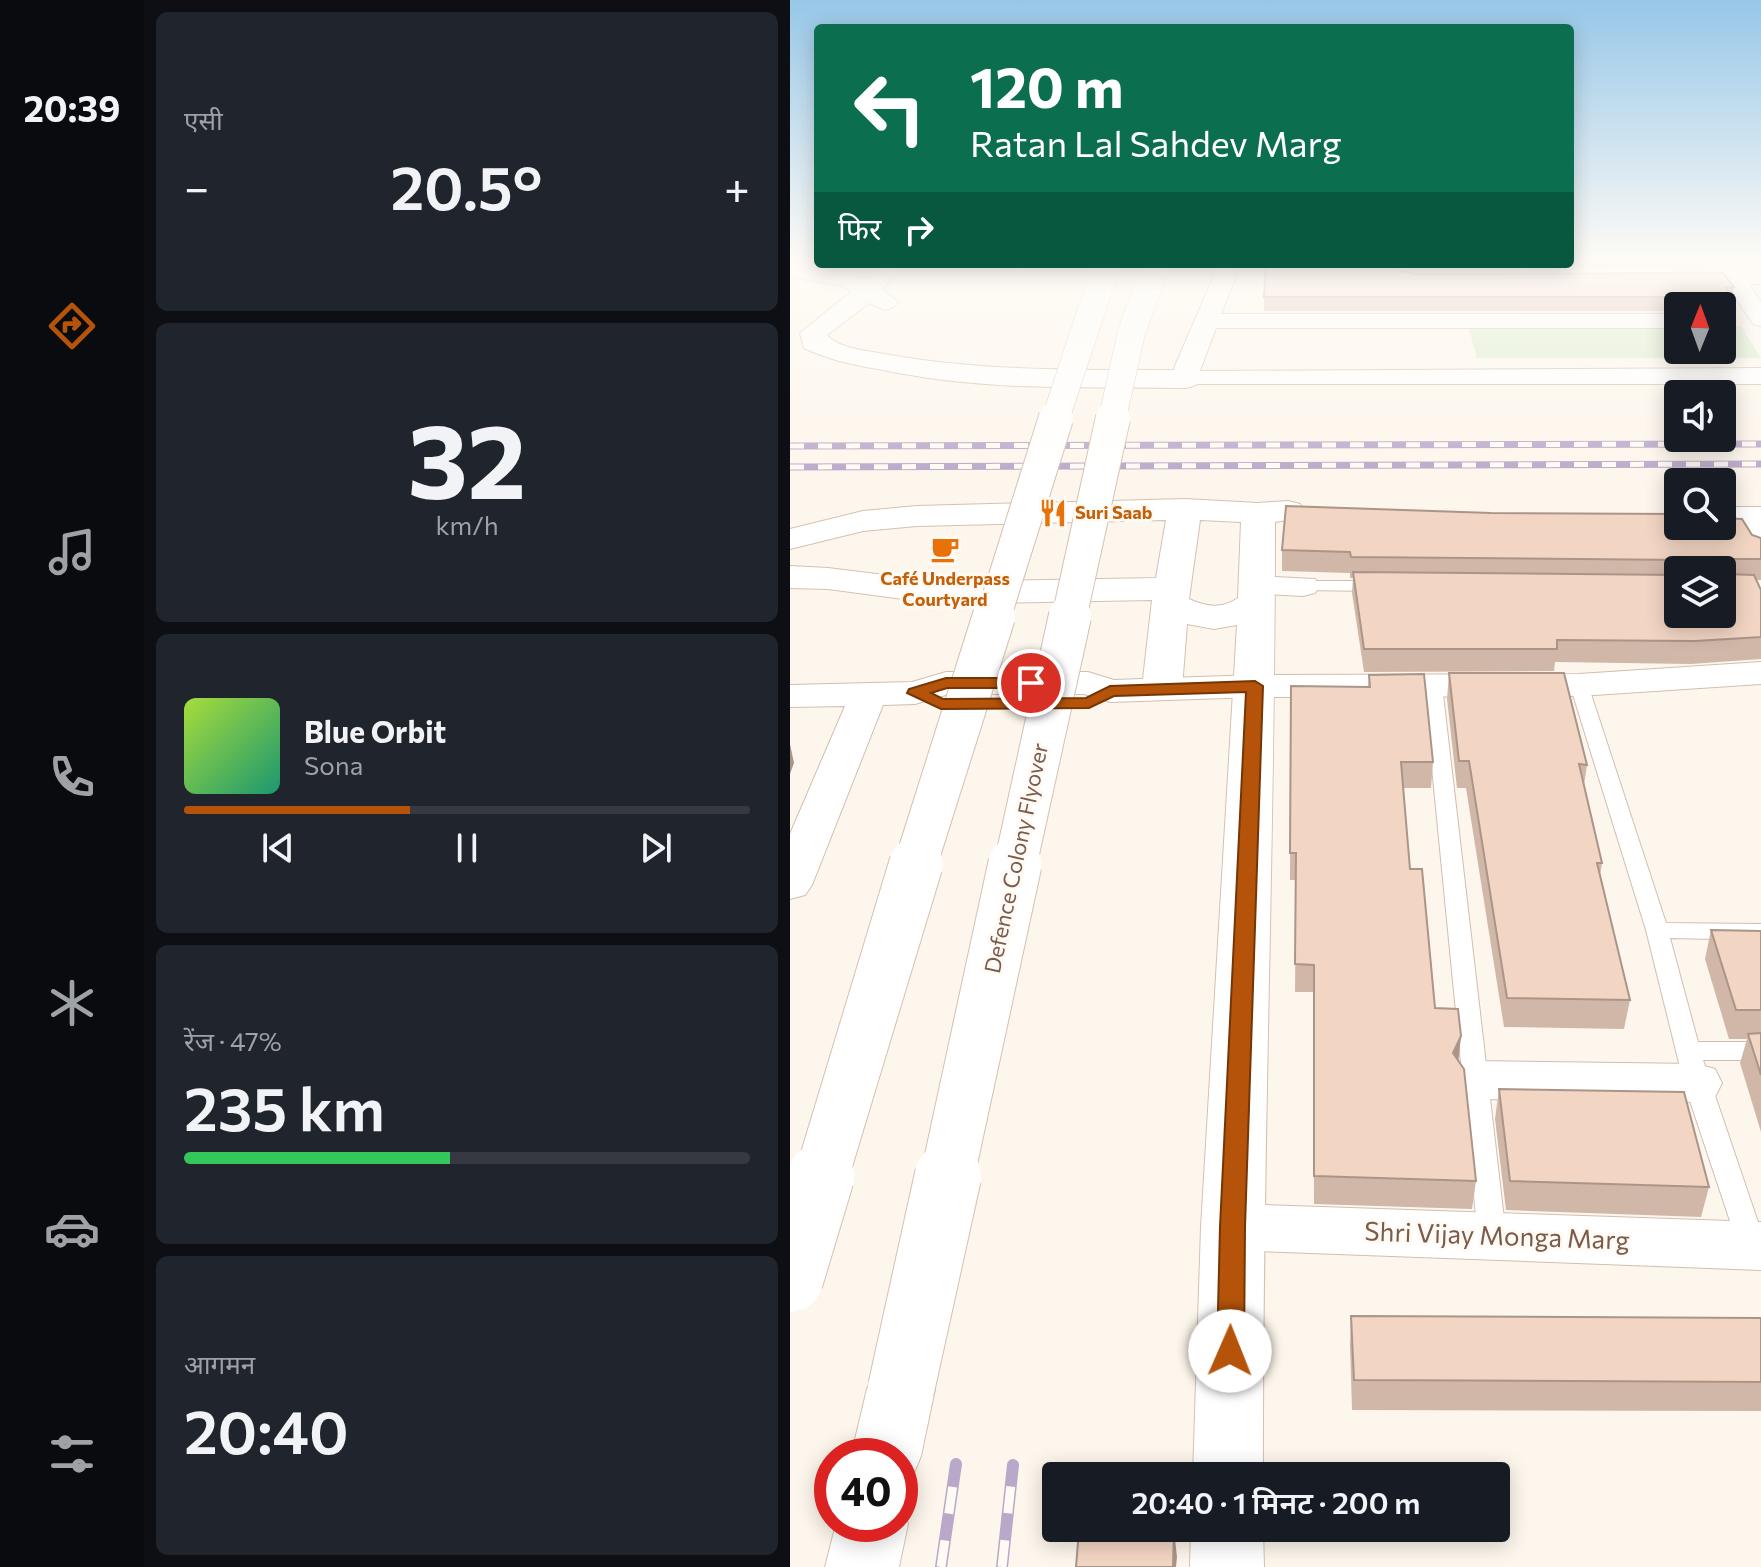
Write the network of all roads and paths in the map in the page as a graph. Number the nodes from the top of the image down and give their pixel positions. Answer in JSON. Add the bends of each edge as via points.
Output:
{"nodes":[{"id":1,"x":809,"y":335,"type":"edge"},
{"id":2,"x":850,"y":335,"type":"edge"},
{"id":3,"x":1082,"y":335,"type":"edge"},
{"id":4,"x":1131,"y":335,"type":"edge"},
{"id":5,"x":1200,"y":335,"type":"edge"},
{"id":6,"x":1187,"y":372,"type":"junction"},
{"id":7,"x":1761,"y":376,"type":"edge"},
{"id":8,"x":1185,"y":509,"type":"junction"},
{"id":9,"x":1268,"y":512,"type":"junction"},
{"id":10,"x":1326,"y":512,"type":"edge"},
{"id":11,"x":1742,"y":517,"type":"edge"},
{"id":12,"x":790,"y":539,"type":"edge"},
{"id":13,"x":1761,"y":547,"type":"edge"},
{"id":14,"x":790,"y":577,"type":"edge"},
{"id":15,"x":1303,"y":586,"type":"joint"},
{"id":16,"x":1396,"y":586,"type":"edge"},
{"id":17,"x":1256,"y":594,"type":"junction"},
{"id":18,"x":1172,"y":597,"type":"junction"},
{"id":19,"x":1761,"y":673,"type":"edge"},
{"id":20,"x":1579,"y":685,"type":"junction"},
{"id":21,"x":1255,"y":686,"type":"junction"},
{"id":22,"x":1433,"y":686,"type":"junction"},
{"id":23,"x":1162,"y":688,"type":"junction"},
{"id":24,"x":869,"y":693,"type":"junction"},
{"id":25,"x":790,"y":696,"type":"edge"},
{"id":26,"x":790,"y":885,"type":"edge"},
{"id":27,"x":1657,"y":930,"type":"junction"},
{"id":28,"x":1761,"y":932,"type":"edge"},
{"id":29,"x":1761,"y":1051,"type":"edge"},
{"id":30,"x":1693,"y":1067,"type":"junction"},
{"id":31,"x":1478,"y":1080,"type":"junction"},
{"id":32,"x":1232,"y":1227,"type":"junction"},
{"id":33,"x":1492,"y":1236,"type":"junction"},
{"id":34,"x":1756,"y":1246,"type":"edge"},
{"id":35,"x":790,"y":1279,"type":"edge"},
{"id":36,"x":890,"y":1438,"type":"edge"},
{"id":37,"x":1228,"y":1462,"type":"edge"},
{"id":38,"x":868,"y":1542,"type":"edge"},
{"id":39,"x":1227,"y":1542,"type":"edge"},
{"id":40,"x":862,"y":1567,"type":"edge"},
{"id":41,"x":1227,"y":1567,"type":"edge"}],
"edges":[{"from":1,"to":6,"type":"street","via":[[822,348],[937,372],[1000,378]]},
{"from":2,"to":6,"type":"street","via":[[944,359]]},
{"from":3,"to":35,"type":"street","bridge":true},
{"from":4,"to":36,"type":"street","name":"Defence Colony Flyover","bridge":true},
{"from":5,"to":6,"type":"street"},
{"from":6,"to":7,"type":"street"},
{"from":8,"to":9,"type":"street"},
{"from":8,"to":12,"type":"street","via":[[890,518]]},
{"from":8,"to":18,"type":"street"},
{"from":9,"to":10,"type":"street"},
{"from":9,"to":17,"type":"street"},
{"from":11,"to":13,"type":"street"},
{"from":14,"to":18,"type":"street","via":[[841,577],[896,590],[944,593]]},
{"from":15,"to":16,"type":"lane"},
{"from":15,"to":17,"type":"street"},
{"from":17,"to":18,"type":"street","via":[[1242,613],[1226,617],[1194,615]]},
{"from":17,"to":21,"type":"street"},
{"from":18,"to":23,"type":"street"},
{"from":19,"to":20,"type":"street"},
{"from":20,"to":22,"type":"street"},
{"from":20,"to":27,"type":"lane"},
{"from":21,"to":22,"type":"street"},
{"from":21,"to":23,"type":"street"},
{"from":21,"to":32,"type":"street"},
{"from":22,"to":31,"type":"lane"},
{"from":23,"to":24,"type":"street","via":[[1110,691],[1089,703],[941,704],[915,693]]},
{"from":24,"to":25,"type":"street"},
{"from":24,"to":26,"type":"street"},
{"from":27,"to":28,"type":"lane"},
{"from":27,"to":30,"type":"lane"},
{"from":29,"to":30,"type":"lane"},
{"from":30,"to":31,"type":"street"},
{"from":30,"to":34,"type":"lane"},
{"from":31,"to":33,"type":"lane"},
{"from":32,"to":33,"type":"street","name":"Shri Vijay Monga Marg"},
{"from":32,"to":37,"type":"street"},
{"from":33,"to":34,"type":"street","name":"Shri Vijay Monga Marg"},
{"from":38,"to":40,"type":"street"},
{"from":39,"to":41,"type":"street"}]}
